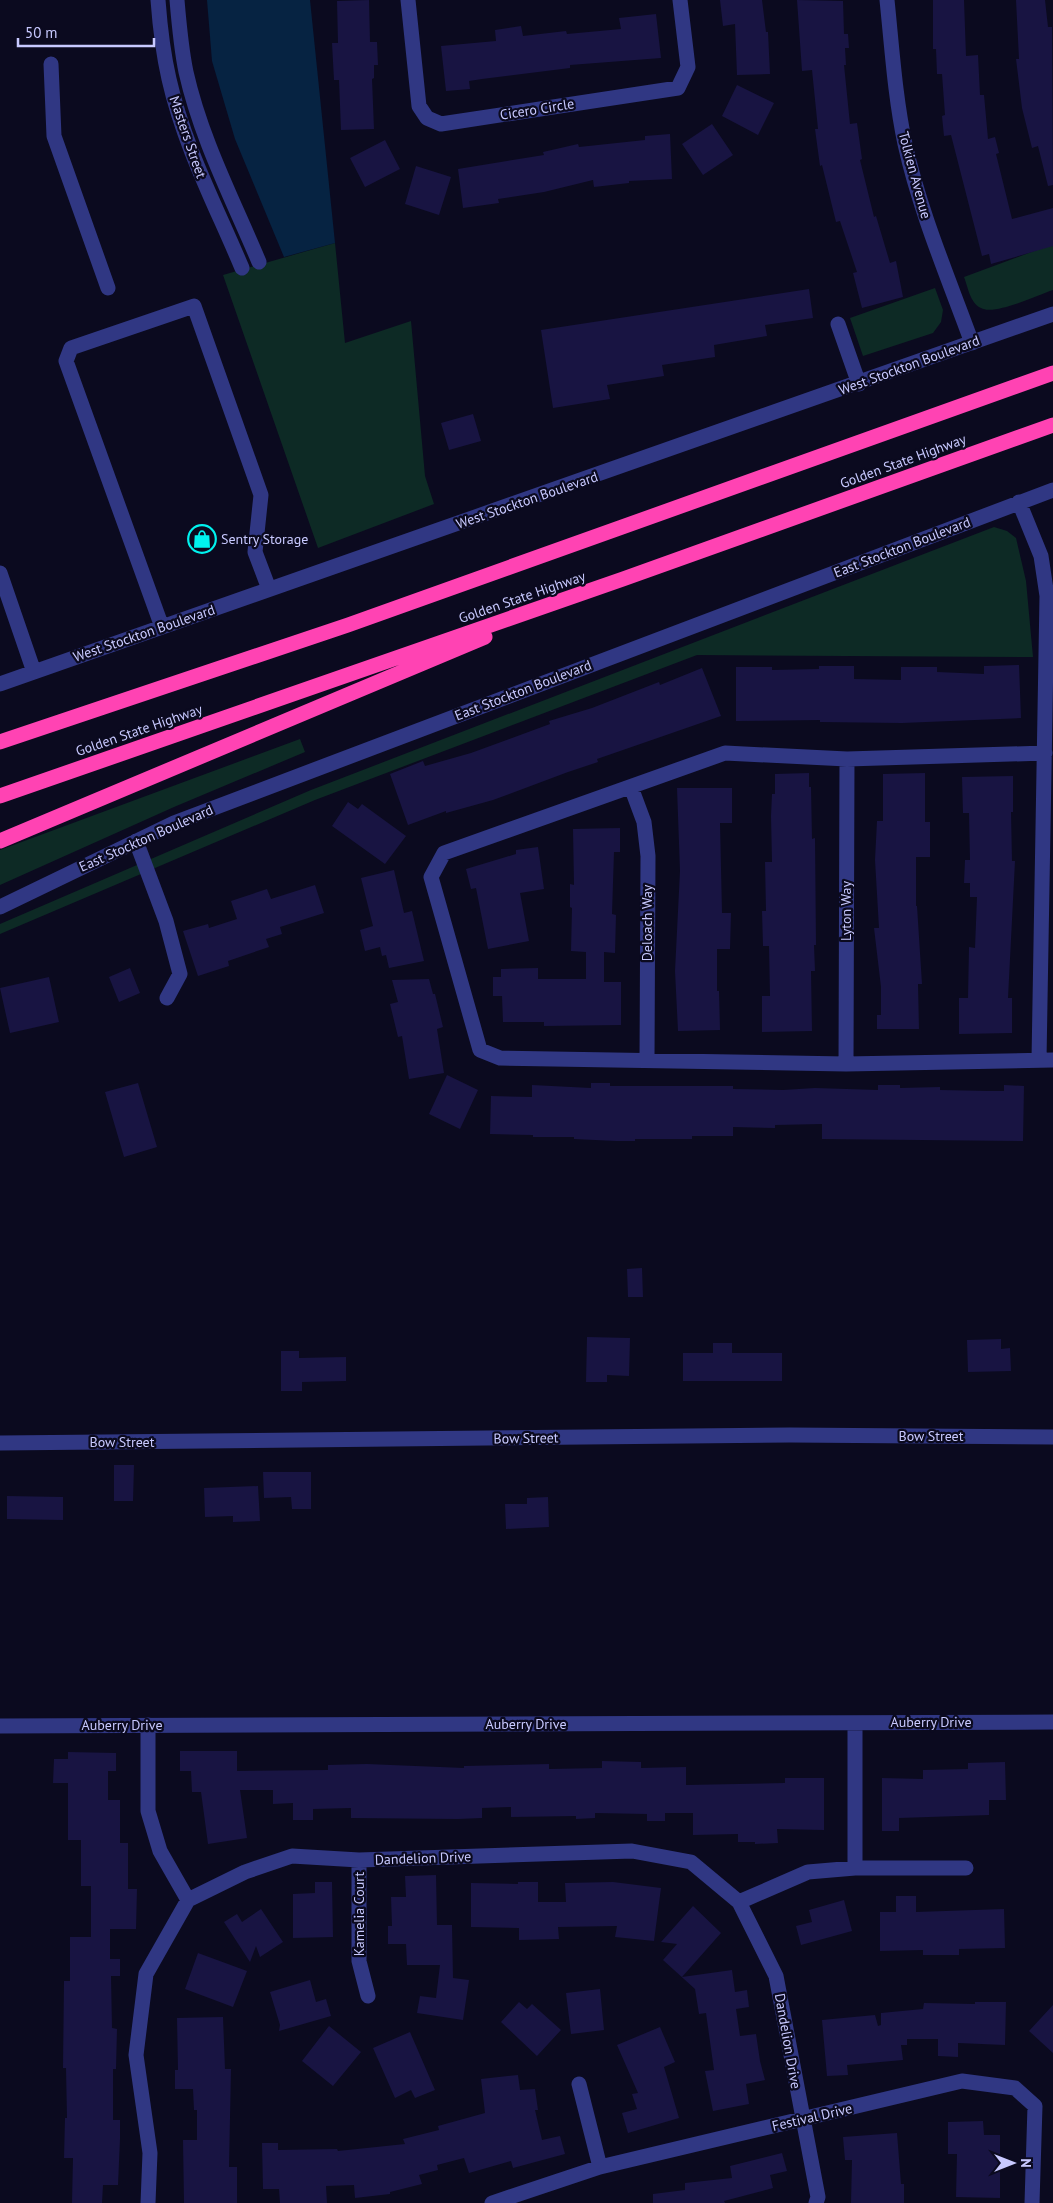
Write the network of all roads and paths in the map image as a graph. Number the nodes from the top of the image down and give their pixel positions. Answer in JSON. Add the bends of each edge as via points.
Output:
{"nodes":[{"id":1,"x":158,"y":0,"type":"edge"},
{"id":2,"x":177,"y":0,"type":"edge"},
{"id":3,"x":408,"y":0,"type":"edge"},
{"id":4,"x":680,"y":0,"type":"edge"},
{"id":5,"x":887,"y":0,"type":"edge"},
{"id":6,"x":51,"y":64,"type":"dead end"},
{"id":7,"x":187,"y":74,"type":"junction"},
{"id":8,"x":169,"y":80,"type":"junction"},
{"id":9,"x":194,"y":100,"type":"junction"},
{"id":10,"x":176,"y":106,"type":"junction"},
{"id":11,"x":259,"y":262,"type":"dead end"},
{"id":12,"x":242,"y":268,"type":"dead end"},
{"id":13,"x":108,"y":288,"type":"dead end"},
{"id":14,"x":1053,"y":314,"type":"edge"},
{"id":15,"x":838,"y":324,"type":"dead end"},
{"id":16,"x":972,"y":343,"type":"junction"},
{"id":17,"x":1053,"y":373,"type":"edge"},
{"id":18,"x":858,"y":384,"type":"junction"},
{"id":19,"x":1053,"y":425,"type":"edge"},
{"id":20,"x":1053,"y":490,"type":"edge"},
{"id":21,"x":1020,"y":502,"type":"junction"},
{"id":22,"x":0,"y":573,"type":"edge"},
{"id":23,"x":623,"y":579,"type":"junction"},
{"id":24,"x":269,"y":589,"type":"junction"},
{"id":25,"x":162,"y":627,"type":"junction"},
{"id":26,"x":1050,"y":642,"type":"edge"},
{"id":27,"x":34,"y":672,"type":"junction"},
{"id":28,"x":0,"y":684,"type":"edge"},
{"id":29,"x":0,"y":742,"type":"edge"},
{"id":30,"x":1044,"y":753,"type":"junction"},
{"id":31,"x":847,"y":759,"type":"junction"},
{"id":32,"x":631,"y":788,"type":"junction"},
{"id":33,"x":0,"y":796,"type":"edge"},
{"id":34,"x":0,"y":840,"type":"edge"},
{"id":35,"x":136,"y":841,"type":"junction"},
{"id":36,"x":0,"y":906,"type":"edge"},
{"id":37,"x":166,"y":998,"type":"dead end"},
{"id":38,"x":647,"y":1060,"type":"junction"},
{"id":39,"x":1046,"y":1060,"type":"edge"},
{"id":40,"x":846,"y":1064,"type":"junction"},
{"id":41,"x":1053,"y":1437,"type":"edge"},
{"id":42,"x":0,"y":1443,"type":"edge"},
{"id":43,"x":855,"y":1722,"type":"junction"},
{"id":44,"x":1053,"y":1722,"type":"edge"},
{"id":45,"x":148,"y":1725,"type":"junction"},
{"id":46,"x":0,"y":1726,"type":"edge"},
{"id":47,"x":358,"y":1860,"type":"junction"},
{"id":48,"x":855,"y":1868,"type":"junction"},
{"id":49,"x":966,"y":1868,"type":"dead end"},
{"id":50,"x":188,"y":1900,"type":"junction"},
{"id":51,"x":739,"y":1902,"type":"junction"},
{"id":52,"x":368,"y":1996,"type":"dead end"},
{"id":53,"x":579,"y":2084,"type":"dead end"},
{"id":54,"x":802,"y":2120,"type":"junction"},
{"id":55,"x":600,"y":2167,"type":"junction"},
{"id":56,"x":148,"y":2203,"type":"edge"},
{"id":57,"x":492,"y":2203,"type":"edge"},
{"id":58,"x":816,"y":2203,"type":"edge"},
{"id":59,"x":1032,"y":2203,"type":"edge"}],
"edges":[{"from":1,"to":8,"type":"street","name":"Masters Street"},
{"from":2,"to":7,"type":"street","name":"Masters Street"},
{"from":3,"to":4,"type":"street","name":"Cicero Circle","via":[[419,106],[427,118],[440,124],[678,88],[688,67]]},
{"from":5,"to":16,"type":"street","name":"Tolkien Avenue","via":[[897,103],[905,145],[918,194]]},
{"from":6,"to":13,"type":"street","via":[[54,136]]},
{"from":7,"to":8,"type":"street"},
{"from":7,"to":9,"type":"street","name":"Masters Street"},
{"from":8,"to":10,"type":"street","name":"Masters Street"},
{"from":9,"to":10,"type":"street"},
{"from":9,"to":11,"type":"street","name":"Masters Street","via":[[222,177]]},
{"from":10,"to":12,"type":"street","name":"Masters Street","via":[[205,185]]},
{"from":14,"to":16,"type":"street","name":"West Stockton Boulevard"},
{"from":15,"to":18,"type":"street"},
{"from":16,"to":18,"type":"street","name":"West Stockton Boulevard"},
{"from":17,"to":29,"type":"highway","via":[[348,625]]},
{"from":18,"to":24,"type":"street","name":"West Stockton Boulevard"},
{"from":19,"to":23,"type":"highway","name":"Golden State Highway"},
{"from":20,"to":21,"type":"street","name":"East Stockton Boulevard"},
{"from":21,"to":26,"type":"street","via":[[1041,556]]},
{"from":21,"to":35,"type":"street","name":"East Stockton Boulevard","via":[[174,823]]},
{"from":22,"to":27,"type":"street"},
{"from":23,"to":33,"type":"highway","name":"Golden State Highway"},
{"from":23,"to":34,"type":"highway"},
{"from":24,"to":25,"type":"street","name":"West Stockton Boulevard"},
{"from":24,"to":25,"type":"street","via":[[256,552],[261,495],[194,306],[71,348],[66,361]]},
{"from":25,"to":27,"type":"street","name":"West Stockton Boulevard"},
{"from":26,"to":30,"type":"street"},
{"from":27,"to":28,"type":"street","name":"West Stockton Boulevard"},
{"from":30,"to":31,"type":"street"},
{"from":30,"to":39,"type":"street"},
{"from":31,"to":32,"type":"street","via":[[725,753]]},
{"from":31,"to":40,"type":"street","name":"Lyton Way"},
{"from":32,"to":38,"type":"street","name":"Deloach Way","via":[[644,822],[648,856]]},
{"from":32,"to":38,"type":"street","via":[[444,853],[432,877],[480,1050],[500,1058]]},
{"from":35,"to":36,"type":"street","name":"East Stockton Boulevard"},
{"from":35,"to":37,"type":"street","via":[[166,921],[180,974]]},
{"from":38,"to":40,"type":"street"},
{"from":39,"to":40,"type":"street"},
{"from":41,"to":42,"type":"street","name":"Bow Street","via":[[790,1435]]},
{"from":43,"to":44,"type":"street","name":"Auberry Drive"},
{"from":43,"to":45,"type":"street","name":"Auberry Drive"},
{"from":43,"to":48,"type":"street"},
{"from":45,"to":46,"type":"street","name":"Auberry Drive"},
{"from":45,"to":50,"type":"street","via":[[148,1811],[160,1852]]},
{"from":47,"to":50,"type":"street","name":"Dandelion Drive","via":[[292,1856],[245,1872]]},
{"from":47,"to":51,"type":"street","name":"Dandelion Drive","via":[[632,1852],[691,1862]]},
{"from":47,"to":52,"type":"street","name":"Kamelia Court","via":[[358,1962]]},
{"from":48,"to":49,"type":"street"},
{"from":48,"to":51,"type":"street","via":[[808,1872]]},
{"from":50,"to":56,"type":"street","via":[[146,1974],[136,2055],[150,2153]]},
{"from":51,"to":54,"type":"street","name":"Dandelion Drive","via":[[776,1976]]},
{"from":53,"to":55,"type":"street"},
{"from":54,"to":55,"type":"street","name":"Festival Drive"},
{"from":54,"to":58,"type":"street","name":"Dandelion Drive","via":[[818,2197]]},
{"from":54,"to":59,"type":"street","name":"Festival Drive","via":[[962,2081],[1015,2088],[1035,2106]]},
{"from":55,"to":57,"type":"street","name":"Festival Drive"}]}
